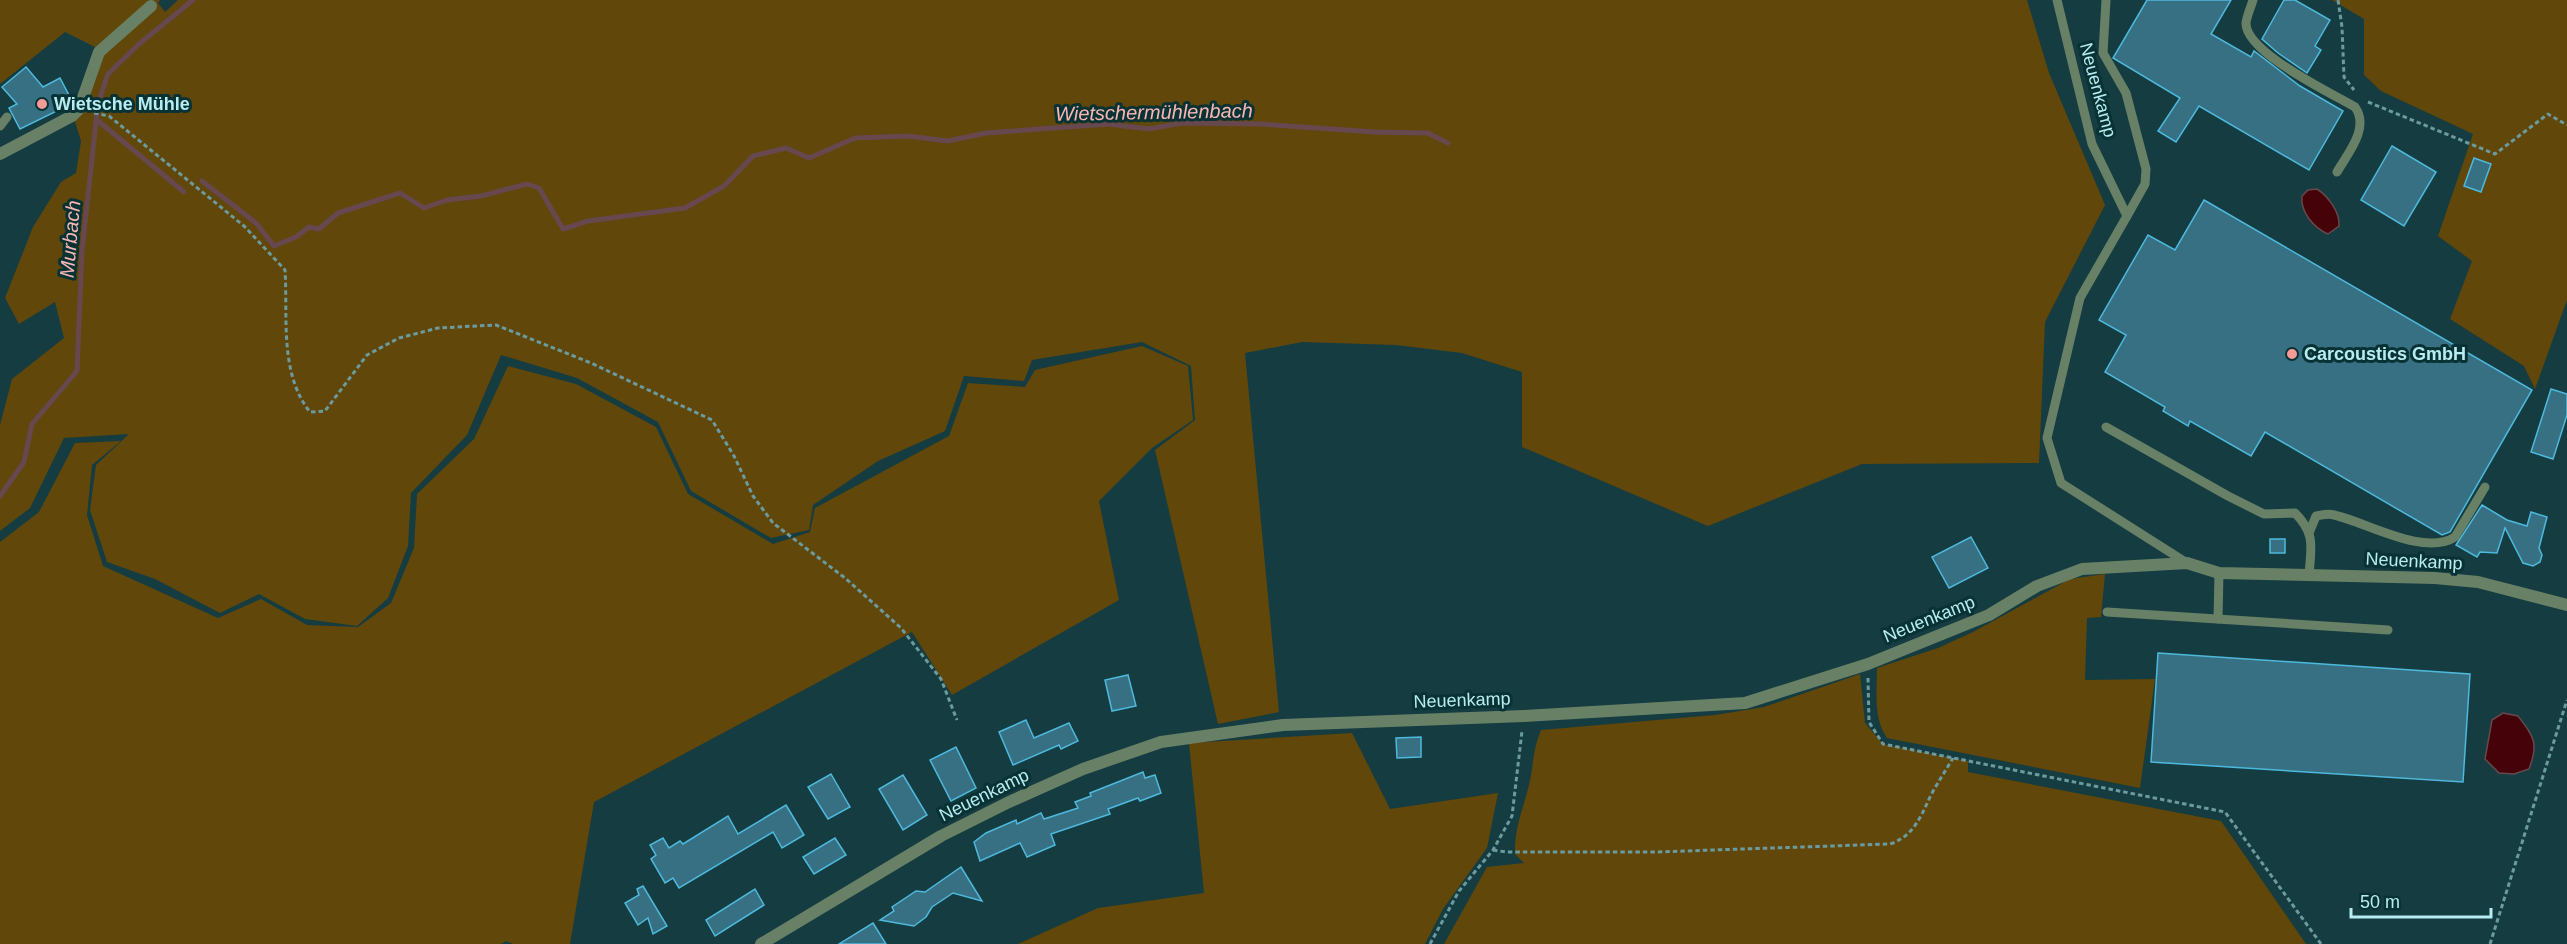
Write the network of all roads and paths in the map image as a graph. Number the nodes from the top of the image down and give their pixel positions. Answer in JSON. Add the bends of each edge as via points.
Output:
{"nodes":[{"id":1,"x":2057,"y":0,"type":"edge"},
{"id":2,"x":2106,"y":0,"type":"edge"},
{"id":3,"x":2253,"y":0,"type":"edge"},
{"id":4,"x":2338,"y":0,"type":"edge"},
{"id":5,"x":151,"y":6,"type":"dead end"},
{"id":6,"x":2356,"y":92,"type":"dead end"},
{"id":7,"x":2362,"y":99,"type":"dead end"},
{"id":8,"x":87,"y":111,"type":"dead end"},
{"id":9,"x":7,"y":117,"type":"dead end"},
{"id":10,"x":2567,"y":125,"type":"edge"},
{"id":11,"x":0,"y":126,"type":"edge"},
{"id":12,"x":0,"y":154,"type":"edge"},
{"id":13,"x":2337,"y":172,"type":"dead end"},
{"id":14,"x":2127,"y":216,"type":"junction"},
{"id":15,"x":2106,"y":427,"type":"dead end"},
{"id":16,"x":2485,"y":488,"type":"dead end"},
{"id":17,"x":2309,"y":533,"type":"junction"},
{"id":18,"x":2187,"y":563,"type":"junction"},
{"id":19,"x":2219,"y":573,"type":"junction"},
{"id":20,"x":2309,"y":575,"type":"junction"},
{"id":21,"x":2567,"y":605,"type":"edge"},
{"id":22,"x":2107,"y":612,"type":"dead end"},
{"id":23,"x":2218,"y":619,"type":"junction"},
{"id":24,"x":2388,"y":630,"type":"dead end"},
{"id":25,"x":1868,"y":664,"type":"junction"},
{"id":26,"x":2567,"y":700,"type":"edge"},
{"id":27,"x":1524,"y":716,"type":"junction"},
{"id":28,"x":957,"y":720,"type":"dead end"},
{"id":29,"x":1953,"y":758,"type":"junction"},
{"id":30,"x":1493,"y":850,"type":"junction"},
{"id":31,"x":761,"y":944,"type":"edge"},
{"id":32,"x":1430,"y":944,"type":"edge"},
{"id":33,"x":2321,"y":944,"type":"edge"},
{"id":34,"x":2490,"y":944,"type":"edge"}],
"edges":[{"from":1,"to":14,"type":"lane","name":"Neuenkamp","via":[[2092,144]]},
{"from":2,"to":14,"type":"lane","via":[[2103,53],[2126,93],[2146,169],[2145,183]]},
{"from":3,"to":13,"type":"lane","via":[[2246,23],[2258,45],[2359,113],[2360,130]]},
{"from":4,"to":6,"type":"path","via":[[2344,78]]},
{"from":5,"to":12,"type":"street","via":[[99,52],[80,109]]},
{"from":7,"to":10,"type":"path","via":[[2495,153],[2548,114]]},
{"from":8,"to":28,"type":"path","via":[[109,116],[244,226],[285,270],[286,345],[299,399],[310,412],[325,411],[367,355],[399,338],[438,328],[496,325],[591,363],[712,420],[753,496],[773,523],[845,578],[901,628],[941,678]]},
{"from":9,"to":11,"type":"lane"},
{"from":14,"to":18,"type":"lane","name":"Neuenkamp","via":[[2080,298],[2047,438],[2061,483]]},
{"from":15,"to":17,"type":"lane","via":[[2264,514],[2295,513]]},
{"from":16,"to":17,"type":"lane","via":[[2448,542],[2408,539],[2332,514],[2316,516]]},
{"from":17,"to":20,"type":"lane"},
{"from":18,"to":19,"type":"street","name":"Neuenkamp"},
{"from":18,"to":25,"type":"street","name":"Neuenkamp","via":[[2082,569],[2037,586],[1989,615]]},
{"from":19,"to":20,"type":"street","name":"Neuenkamp"},
{"from":19,"to":23,"type":"lane"},
{"from":20,"to":21,"type":"street","name":"Neuenkamp","via":[[2478,582]]},
{"from":22,"to":23,"type":"lane"},
{"from":23,"to":24,"type":"lane"},
{"from":25,"to":27,"type":"street","name":"Neuenkamp","via":[[1745,703]]},
{"from":25,"to":29,"type":"path","via":[[1869,722],[1883,744]]},
{"from":26,"to":34,"type":"path"},
{"from":27,"to":30,"type":"path","via":[[1512,816]]},
{"from":27,"to":31,"type":"street","name":"Neuenkamp","via":[[1283,725],[1161,742],[1083,769],[970,821],[877,872]]},
{"from":29,"to":30,"type":"path","via":[[1910,833],[1890,844],[1655,852]]},
{"from":29,"to":33,"type":"path","via":[[2225,812]]},
{"from":30,"to":32,"type":"path","via":[[1460,891]]}]}
